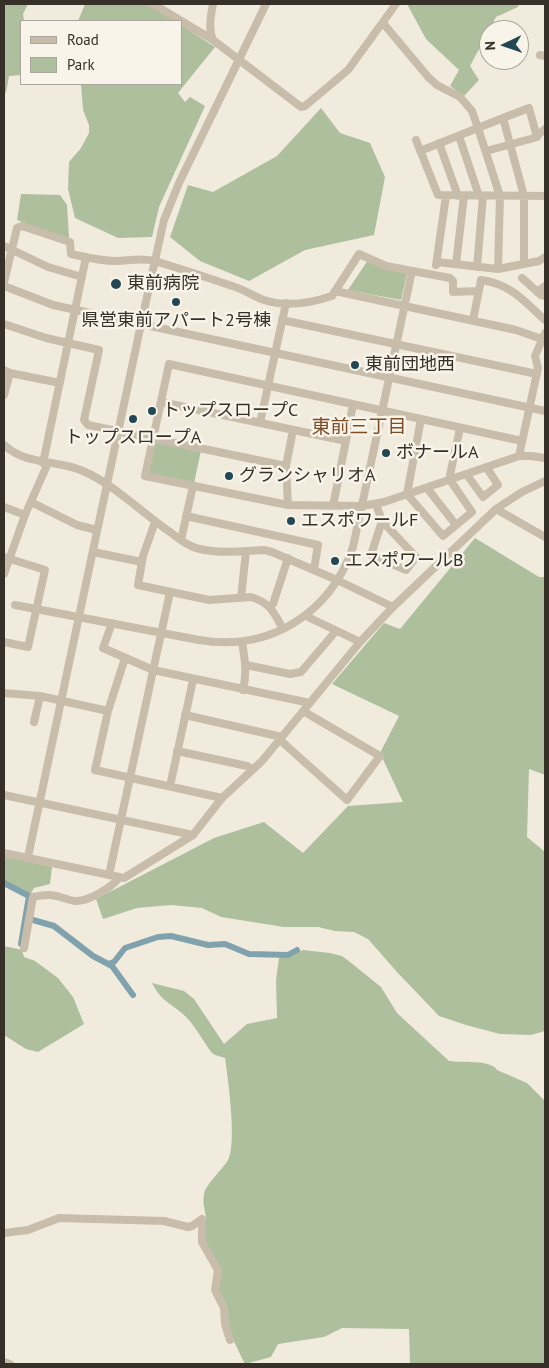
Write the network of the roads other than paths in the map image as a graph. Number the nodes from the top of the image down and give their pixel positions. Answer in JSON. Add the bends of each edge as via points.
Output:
{"nodes":[{"id":1,"x":153,"y":4,"type":"edge"},
{"id":2,"x":213,"y":4,"type":"edge"},
{"id":3,"x":266,"y":4,"type":"edge"},
{"id":4,"x":396,"y":4,"type":"edge"},
{"id":5,"x":180,"y":20,"type":"edge"},
{"id":6,"x":182,"y":21,"type":"edge"},
{"id":7,"x":383,"y":23,"type":"junction"},
{"id":8,"x":213,"y":40,"type":"junction"},
{"id":9,"x":240,"y":60,"type":"junction"},
{"id":10,"x":503,"y":118,"type":"junction"},
{"id":11,"x":478,"y":128,"type":"junction"},
{"id":12,"x":545,"y":129,"type":"edge"},
{"id":13,"x":459,"y":136,"type":"junction"},
{"id":14,"x":537,"y":137,"type":"junction"},
{"id":15,"x":416,"y":140,"type":"dead end"},
{"id":16,"x":439,"y":143,"type":"junction"},
{"id":17,"x":510,"y":145,"type":"junction"},
{"id":18,"x":420,"y":151,"type":"junction"},
{"id":19,"x":486,"y":151,"type":"junction"},
{"id":20,"x":446,"y":196,"type":"junction"},
{"id":21,"x":461,"y":196,"type":"junction"},
{"id":22,"x":481,"y":196,"type":"junction"},
{"id":23,"x":500,"y":196,"type":"junction"},
{"id":24,"x":524,"y":196,"type":"junction"},
{"id":25,"x":545,"y":196,"type":"edge"},
{"id":26,"x":4,"y":246,"type":"edge"},
{"id":27,"x":13,"y":251,"type":"junction"},
{"id":28,"x":86,"y":257,"type":"junction"},
{"id":29,"x":545,"y":257,"type":"edge"},
{"id":30,"x":155,"y":261,"type":"junction"},
{"id":31,"x":437,"y":262,"type":"junction"},
{"id":32,"x":456,"y":264,"type":"junction"},
{"id":33,"x":524,"y":264,"type":"junction"},
{"id":34,"x":477,"y":267,"type":"junction"},
{"id":35,"x":498,"y":269,"type":"junction"},
{"id":36,"x":412,"y":271,"type":"junction"},
{"id":37,"x":434,"y":275,"type":"junction"},
{"id":38,"x":82,"y":277,"type":"junction"},
{"id":39,"x":522,"y":278,"type":"dead end"},
{"id":40,"x":4,"y":282,"type":"edge"},
{"id":41,"x":4,"y":286,"type":"edge"},
{"id":42,"x":545,"y":286,"type":"edge"},
{"id":43,"x":336,"y":291,"type":"junction"},
{"id":44,"x":478,"y":291,"type":"junction"},
{"id":45,"x":537,"y":292,"type":"junction"},
{"id":46,"x":545,"y":296,"type":"edge"},
{"id":47,"x":286,"y":304,"type":"junction"},
{"id":48,"x":404,"y":306,"type":"junction"},
{"id":49,"x":75,"y":310,"type":"junction"},
{"id":50,"x":282,"y":320,"type":"junction"},
{"id":51,"x":473,"y":320,"type":"junction"},
{"id":52,"x":545,"y":320,"type":"edge"},
{"id":53,"x":4,"y":324,"type":"edge"},
{"id":54,"x":141,"y":324,"type":"junction"},
{"id":55,"x":544,"y":337,"type":"edge"},
{"id":56,"x":68,"y":344,"type":"junction"},
{"id":57,"x":396,"y":344,"type":"junction"},
{"id":58,"x":275,"y":353,"type":"junction"},
{"id":59,"x":7,"y":371,"type":"edge"},
{"id":60,"x":536,"y":374,"type":"junction"},
{"id":61,"x":390,"y":378,"type":"junction"},
{"id":62,"x":60,"y":383,"type":"junction"},
{"id":63,"x":268,"y":386,"type":"junction"},
{"id":64,"x":4,"y":395,"type":"edge"},
{"id":65,"x":161,"y":402,"type":"junction"},
{"id":66,"x":353,"y":405,"type":"junction"},
{"id":67,"x":530,"y":407,"type":"junction"},
{"id":68,"x":382,"y":411,"type":"junction"},
{"id":69,"x":545,"y":411,"type":"edge"},
{"id":70,"x":421,"y":419,"type":"junction"},
{"id":71,"x":260,"y":423,"type":"junction"},
{"id":72,"x":460,"y":428,"type":"junction"},
{"id":73,"x":293,"y":430,"type":"junction"},
{"id":74,"x":119,"y":431,"type":"junction"},
{"id":75,"x":153,"y":438,"type":"junction"},
{"id":76,"x":346,"y":441,"type":"junction"},
{"id":77,"x":522,"y":441,"type":"junction"},
{"id":78,"x":4,"y":445,"type":"edge"},
{"id":79,"x":519,"y":456,"type":"junction"},
{"id":80,"x":545,"y":458,"type":"edge"},
{"id":81,"x":45,"y":463,"type":"junction"},
{"id":82,"x":286,"y":466,"type":"junction"},
{"id":83,"x":487,"y":468,"type":"junction"},
{"id":84,"x":467,"y":474,"type":"junction"},
{"id":85,"x":451,"y":480,"type":"junction"},
{"id":86,"x":545,"y":481,"type":"edge"},
{"id":87,"x":107,"y":484,"type":"junction"},
{"id":88,"x":192,"y":486,"type":"junction"},
{"id":89,"x":427,"y":488,"type":"junction"},
{"id":90,"x":407,"y":494,"type":"junction"},
{"id":91,"x":31,"y":502,"type":"junction"},
{"id":92,"x":376,"y":504,"type":"junction"},
{"id":93,"x":288,"y":505,"type":"junction"},
{"id":94,"x":333,"y":506,"type":"junction"},
{"id":95,"x":362,"y":506,"type":"junction"},
{"id":96,"x":4,"y":507,"type":"edge"},
{"id":97,"x":496,"y":510,"type":"junction"},
{"id":98,"x":25,"y":515,"type":"junction"},
{"id":99,"x":186,"y":516,"type":"junction"},
{"id":100,"x":382,"y":521,"type":"junction"},
{"id":101,"x":155,"y":522,"type":"junction"},
{"id":102,"x":456,"y":525,"type":"junction"},
{"id":103,"x":97,"y":530,"type":"junction"},
{"id":104,"x":545,"y":537,"type":"edge"},
{"id":105,"x":181,"y":540,"type":"junction"},
{"id":106,"x":246,"y":551,"type":"junction"},
{"id":107,"x":93,"y":552,"type":"junction"},
{"id":108,"x":7,"y":558,"type":"edge"},
{"id":109,"x":288,"y":558,"type":"junction"},
{"id":110,"x":142,"y":562,"type":"junction"},
{"id":111,"x":314,"y":570,"type":"junction"},
{"id":112,"x":4,"y":574,"type":"edge"},
{"id":113,"x":337,"y":580,"type":"junction"},
{"id":114,"x":170,"y":592,"type":"junction"},
{"id":115,"x":241,"y":598,"type":"junction"},
{"id":116,"x":15,"y":605,"type":"dead end"},
{"id":117,"x":270,"y":607,"type":"junction"},
{"id":118,"x":392,"y":608,"type":"junction"},
{"id":119,"x":38,"y":609,"type":"junction"},
{"id":120,"x":307,"y":614,"type":"junction"},
{"id":121,"x":79,"y":617,"type":"junction"},
{"id":122,"x":112,"y":623,"type":"junction"},
{"id":123,"x":283,"y":629,"type":"junction"},
{"id":124,"x":336,"y":631,"type":"junction"},
{"id":125,"x":161,"y":633,"type":"junction"},
{"id":126,"x":4,"y":642,"type":"edge"},
{"id":127,"x":242,"y":642,"type":"junction"},
{"id":128,"x":360,"y":642,"type":"junction"},
{"id":129,"x":125,"y":658,"type":"junction"},
{"id":130,"x":246,"y":666,"type":"junction"},
{"id":131,"x":153,"y":670,"type":"junction"},
{"id":132,"x":193,"y":680,"type":"junction"},
{"id":133,"x":243,"y":690,"type":"junction"},
{"id":134,"x":4,"y":693,"type":"edge"},
{"id":135,"x":40,"y":696,"type":"junction"},
{"id":136,"x":61,"y":701,"type":"junction"},
{"id":137,"x":310,"y":703,"type":"junction"},
{"id":138,"x":108,"y":711,"type":"junction"},
{"id":139,"x":303,"y":711,"type":"junction"},
{"id":140,"x":185,"y":716,"type":"junction"},
{"id":141,"x":34,"y":722,"type":"dead end"},
{"id":142,"x":281,"y":738,"type":"junction"},
{"id":143,"x":177,"y":751,"type":"junction"},
{"id":144,"x":252,"y":769,"type":"junction"},
{"id":145,"x":130,"y":778,"type":"junction"},
{"id":146,"x":170,"y":786,"type":"junction"},
{"id":147,"x":4,"y":795,"type":"edge"},
{"id":148,"x":222,"y":798,"type":"junction"},
{"id":149,"x":40,"y":802,"type":"junction"},
{"id":150,"x":122,"y":820,"type":"junction"},
{"id":151,"x":193,"y":835,"type":"junction"},
{"id":152,"x":4,"y":852,"type":"edge"},
{"id":153,"x":28,"y":857,"type":"junction"},
{"id":154,"x":109,"y":875,"type":"junction"},
{"id":155,"x":119,"y":878,"type":"junction"},
{"id":156,"x":24,"y":948,"type":"dead end"},
{"id":157,"x":4,"y":1233,"type":"edge"},
{"id":158,"x":230,"y":1340,"type":"dead end"},
{"id":159,"x":4,"y":1362,"type":"edge"},
{"id":160,"x":10,"y":1364,"type":"edge"}],
"edges":[{"from":1,"to":5,"type":"street"},
{"from":2,"to":8,"type":"street","via":[[210,24]]},
{"from":3,"to":9,"type":"street"},
{"from":4,"to":7,"type":"street"},
{"from":6,"to":8,"type":"street"},
{"from":7,"to":9,"type":"street","via":[[348,70],[301,108]]},
{"from":7,"to":11,"type":"street","via":[[437,85],[460,97],[472,110]]},
{"from":8,"to":9,"type":"street"},
{"from":9,"to":30,"type":"street","via":[[170,204]]},
{"from":10,"to":11,"type":"street"},
{"from":10,"to":14,"type":"street","via":[[529,108]]},
{"from":10,"to":17,"type":"street"},
{"from":11,"to":13,"type":"street"},
{"from":11,"to":19,"type":"street"},
{"from":12,"to":14,"type":"street"},
{"from":13,"to":16,"type":"street"},
{"from":13,"to":22,"type":"street"},
{"from":14,"to":17,"type":"street"},
{"from":15,"to":18,"type":"street"},
{"from":16,"to":18,"type":"street"},
{"from":16,"to":21,"type":"street"},
{"from":17,"to":19,"type":"street"},
{"from":17,"to":24,"type":"street"},
{"from":18,"to":20,"type":"street","via":[[438,196]]},
{"from":19,"to":23,"type":"street"},
{"from":20,"to":21,"type":"street"},
{"from":20,"to":31,"type":"street"},
{"from":21,"to":22,"type":"street"},
{"from":21,"to":32,"type":"street"},
{"from":22,"to":23,"type":"street"},
{"from":22,"to":34,"type":"street"},
{"from":23,"to":24,"type":"street"},
{"from":23,"to":35,"type":"street"},
{"from":24,"to":25,"type":"street"},
{"from":24,"to":33,"type":"street"},
{"from":26,"to":27,"type":"street"},
{"from":27,"to":28,"type":"street","via":[[17,228],[22,226],[70,242],[71,254]]},
{"from":27,"to":38,"type":"street","via":[[48,267]]},
{"from":27,"to":40,"type":"street"},
{"from":28,"to":30,"type":"street"},
{"from":28,"to":38,"type":"street"},
{"from":29,"to":33,"type":"street"},
{"from":30,"to":47,"type":"street","via":[[240,288],[264,300]]},
{"from":30,"to":54,"type":"street"},
{"from":31,"to":32,"type":"street"},
{"from":31,"to":37,"type":"street"},
{"from":32,"to":34,"type":"street"},
{"from":33,"to":35,"type":"street"},
{"from":34,"to":35,"type":"street"},
{"from":36,"to":37,"type":"street"},
{"from":36,"to":43,"type":"street","via":[[386,266],[359,254]]},
{"from":36,"to":48,"type":"street"},
{"from":37,"to":44,"type":"street","via":[[450,278],[453,292]]},
{"from":38,"to":49,"type":"street"},
{"from":39,"to":45,"type":"street"},
{"from":41,"to":49,"type":"street","via":[[40,301]]},
{"from":42,"to":45,"type":"street"},
{"from":43,"to":47,"type":"street","via":[[332,296],[318,300]]},
{"from":43,"to":48,"type":"street"},
{"from":44,"to":51,"type":"street"},
{"from":44,"to":52,"type":"street","via":[[481,280],[505,286]]},
{"from":45,"to":46,"type":"street"},
{"from":47,"to":50,"type":"street"},
{"from":48,"to":51,"type":"street"},
{"from":48,"to":57,"type":"street"},
{"from":49,"to":54,"type":"street"},
{"from":49,"to":56,"type":"street"},
{"from":50,"to":57,"type":"street"},
{"from":50,"to":58,"type":"street"},
{"from":51,"to":55,"type":"street"},
{"from":53,"to":56,"type":"street"},
{"from":54,"to":58,"type":"street"},
{"from":54,"to":74,"type":"street"},
{"from":55,"to":60,"type":"street","via":[[535,356]]},
{"from":56,"to":62,"type":"street"},
{"from":56,"to":74,"type":"street","via":[[99,350],[84,420],[88,425]]},
{"from":57,"to":60,"type":"street"},
{"from":57,"to":61,"type":"street"},
{"from":58,"to":61,"type":"street"},
{"from":58,"to":63,"type":"street"},
{"from":59,"to":62,"type":"street"},
{"from":59,"to":64,"type":"street"},
{"from":60,"to":67,"type":"street"},
{"from":61,"to":67,"type":"street"},
{"from":61,"to":68,"type":"street"},
{"from":62,"to":81,"type":"street"},
{"from":63,"to":65,"type":"street","via":[[169,364]]},
{"from":63,"to":66,"type":"street"},
{"from":63,"to":71,"type":"street"},
{"from":65,"to":71,"type":"street"},
{"from":65,"to":75,"type":"street"},
{"from":66,"to":68,"type":"street"},
{"from":66,"to":76,"type":"street"},
{"from":67,"to":69,"type":"street"},
{"from":67,"to":77,"type":"street"},
{"from":68,"to":70,"type":"street"},
{"from":68,"to":95,"type":"street"},
{"from":70,"to":72,"type":"street"},
{"from":70,"to":90,"type":"street"},
{"from":71,"to":73,"type":"street"},
{"from":72,"to":77,"type":"street"},
{"from":72,"to":85,"type":"street"},
{"from":73,"to":76,"type":"street"},
{"from":73,"to":82,"type":"street"},
{"from":74,"to":75,"type":"street"},
{"from":74,"to":87,"type":"street"},
{"from":75,"to":82,"type":"street"},
{"from":75,"to":88,"type":"street","via":[[145,476]]},
{"from":76,"to":94,"type":"street"},
{"from":77,"to":79,"type":"street"},
{"from":78,"to":81,"type":"street","via":[[18,455]]},
{"from":79,"to":80,"type":"street"},
{"from":79,"to":83,"type":"street"},
{"from":81,"to":87,"type":"street","via":[[82,470]]},
{"from":81,"to":91,"type":"street"},
{"from":82,"to":93,"type":"street"},
{"from":83,"to":84,"type":"street"},
{"from":83,"to":84,"type":"street","via":[[498,486],[483,497]]},
{"from":84,"to":85,"type":"street"},
{"from":85,"to":89,"type":"street"},
{"from":85,"to":102,"type":"street","via":[[472,512]]},
{"from":86,"to":97,"type":"street"},
{"from":87,"to":101,"type":"street"},
{"from":87,"to":103,"type":"street"},
{"from":88,"to":93,"type":"street"},
{"from":88,"to":99,"type":"street"},
{"from":89,"to":90,"type":"street"},
{"from":89,"to":102,"type":"street"},
{"from":90,"to":92,"type":"street"},
{"from":90,"to":102,"type":"street","via":[[443,536]]},
{"from":91,"to":98,"type":"street"},
{"from":91,"to":103,"type":"street","via":[[77,525]]},
{"from":92,"to":95,"type":"street"},
{"from":92,"to":100,"type":"street"},
{"from":93,"to":94,"type":"street"},
{"from":94,"to":95,"type":"street"},
{"from":95,"to":113,"type":"street","via":[[353,547]]},
{"from":96,"to":98,"type":"street"},
{"from":97,"to":104,"type":"street"},
{"from":97,"to":118,"type":"street"},
{"from":98,"to":108,"type":"street"},
{"from":99,"to":105,"type":"street"},
{"from":99,"to":111,"type":"street","via":[[318,545]]},
{"from":100,"to":100,"type":"street","via":[[371,555],[406,570],[416,556]]},
{"from":101,"to":105,"type":"street"},
{"from":101,"to":110,"type":"street"},
{"from":103,"to":107,"type":"street"},
{"from":105,"to":106,"type":"street","via":[[213,552]]},
{"from":106,"to":109,"type":"street","via":[[264,550]]},
{"from":106,"to":115,"type":"street"},
{"from":107,"to":110,"type":"street"},
{"from":107,"to":121,"type":"street"},
{"from":108,"to":112,"type":"street"},
{"from":108,"to":119,"type":"street","via":[[45,570]]},
{"from":109,"to":111,"type":"street"},
{"from":109,"to":117,"type":"street"},
{"from":110,"to":114,"type":"street","via":[[138,585]]},
{"from":111,"to":113,"type":"street"},
{"from":113,"to":118,"type":"street"},
{"from":113,"to":120,"type":"street"},
{"from":114,"to":115,"type":"street","via":[[209,600]]},
{"from":114,"to":125,"type":"street"},
{"from":115,"to":117,"type":"street","via":[[257,599]]},
{"from":116,"to":119,"type":"street"},
{"from":117,"to":123,"type":"street"},
{"from":118,"to":128,"type":"street"},
{"from":119,"to":121,"type":"street"},
{"from":119,"to":126,"type":"street","via":[[28,647]]},
{"from":120,"to":123,"type":"street"},
{"from":120,"to":124,"type":"street"},
{"from":121,"to":122,"type":"street"},
{"from":121,"to":136,"type":"street"},
{"from":122,"to":125,"type":"street"},
{"from":122,"to":129,"type":"street","via":[[103,648]]},
{"from":123,"to":127,"type":"street"},
{"from":124,"to":128,"type":"street"},
{"from":124,"to":130,"type":"street","via":[[301,672],[290,674]]},
{"from":125,"to":127,"type":"street","via":[[207,642]]},
{"from":125,"to":131,"type":"street"},
{"from":127,"to":130,"type":"street"},
{"from":128,"to":137,"type":"street"},
{"from":129,"to":131,"type":"street"},
{"from":129,"to":138,"type":"street"},
{"from":130,"to":133,"type":"street"},
{"from":131,"to":132,"type":"street"},
{"from":131,"to":145,"type":"street"},
{"from":132,"to":133,"type":"street"},
{"from":132,"to":140,"type":"street"},
{"from":133,"to":137,"type":"street"},
{"from":134,"to":135,"type":"street"},
{"from":135,"to":136,"type":"street"},
{"from":135,"to":141,"type":"street"},
{"from":136,"to":138,"type":"street"},
{"from":136,"to":149,"type":"street"},
{"from":137,"to":139,"type":"street"},
{"from":138,"to":145,"type":"street","via":[[95,770]]},
{"from":139,"to":142,"type":"street"},
{"from":139,"to":142,"type":"street","via":[[380,756],[346,800]]},
{"from":140,"to":142,"type":"street"},
{"from":140,"to":143,"type":"street"},
{"from":142,"to":144,"type":"street"},
{"from":143,"to":144,"type":"street"},
{"from":143,"to":146,"type":"street"},
{"from":144,"to":148,"type":"street"},
{"from":145,"to":146,"type":"street"},
{"from":145,"to":150,"type":"street"},
{"from":146,"to":148,"type":"street"},
{"from":147,"to":149,"type":"street"},
{"from":148,"to":151,"type":"street"},
{"from":149,"to":150,"type":"street"},
{"from":149,"to":153,"type":"street"},
{"from":150,"to":151,"type":"street"},
{"from":150,"to":154,"type":"street"},
{"from":151,"to":155,"type":"street","via":[[124,878]]},
{"from":152,"to":153,"type":"street"},
{"from":153,"to":154,"type":"street"},
{"from":154,"to":155,"type":"street"},
{"from":155,"to":156,"type":"street","via":[[100,893],[82,900],[50,895],[33,897]]},
{"from":157,"to":158,"type":"street","via":[[28,1230],[59,1218],[164,1221],[188,1227],[202,1219],[202,1242],[218,1270],[215,1290],[224,1308]]},
{"from":159,"to":160,"type":"street"}]}
